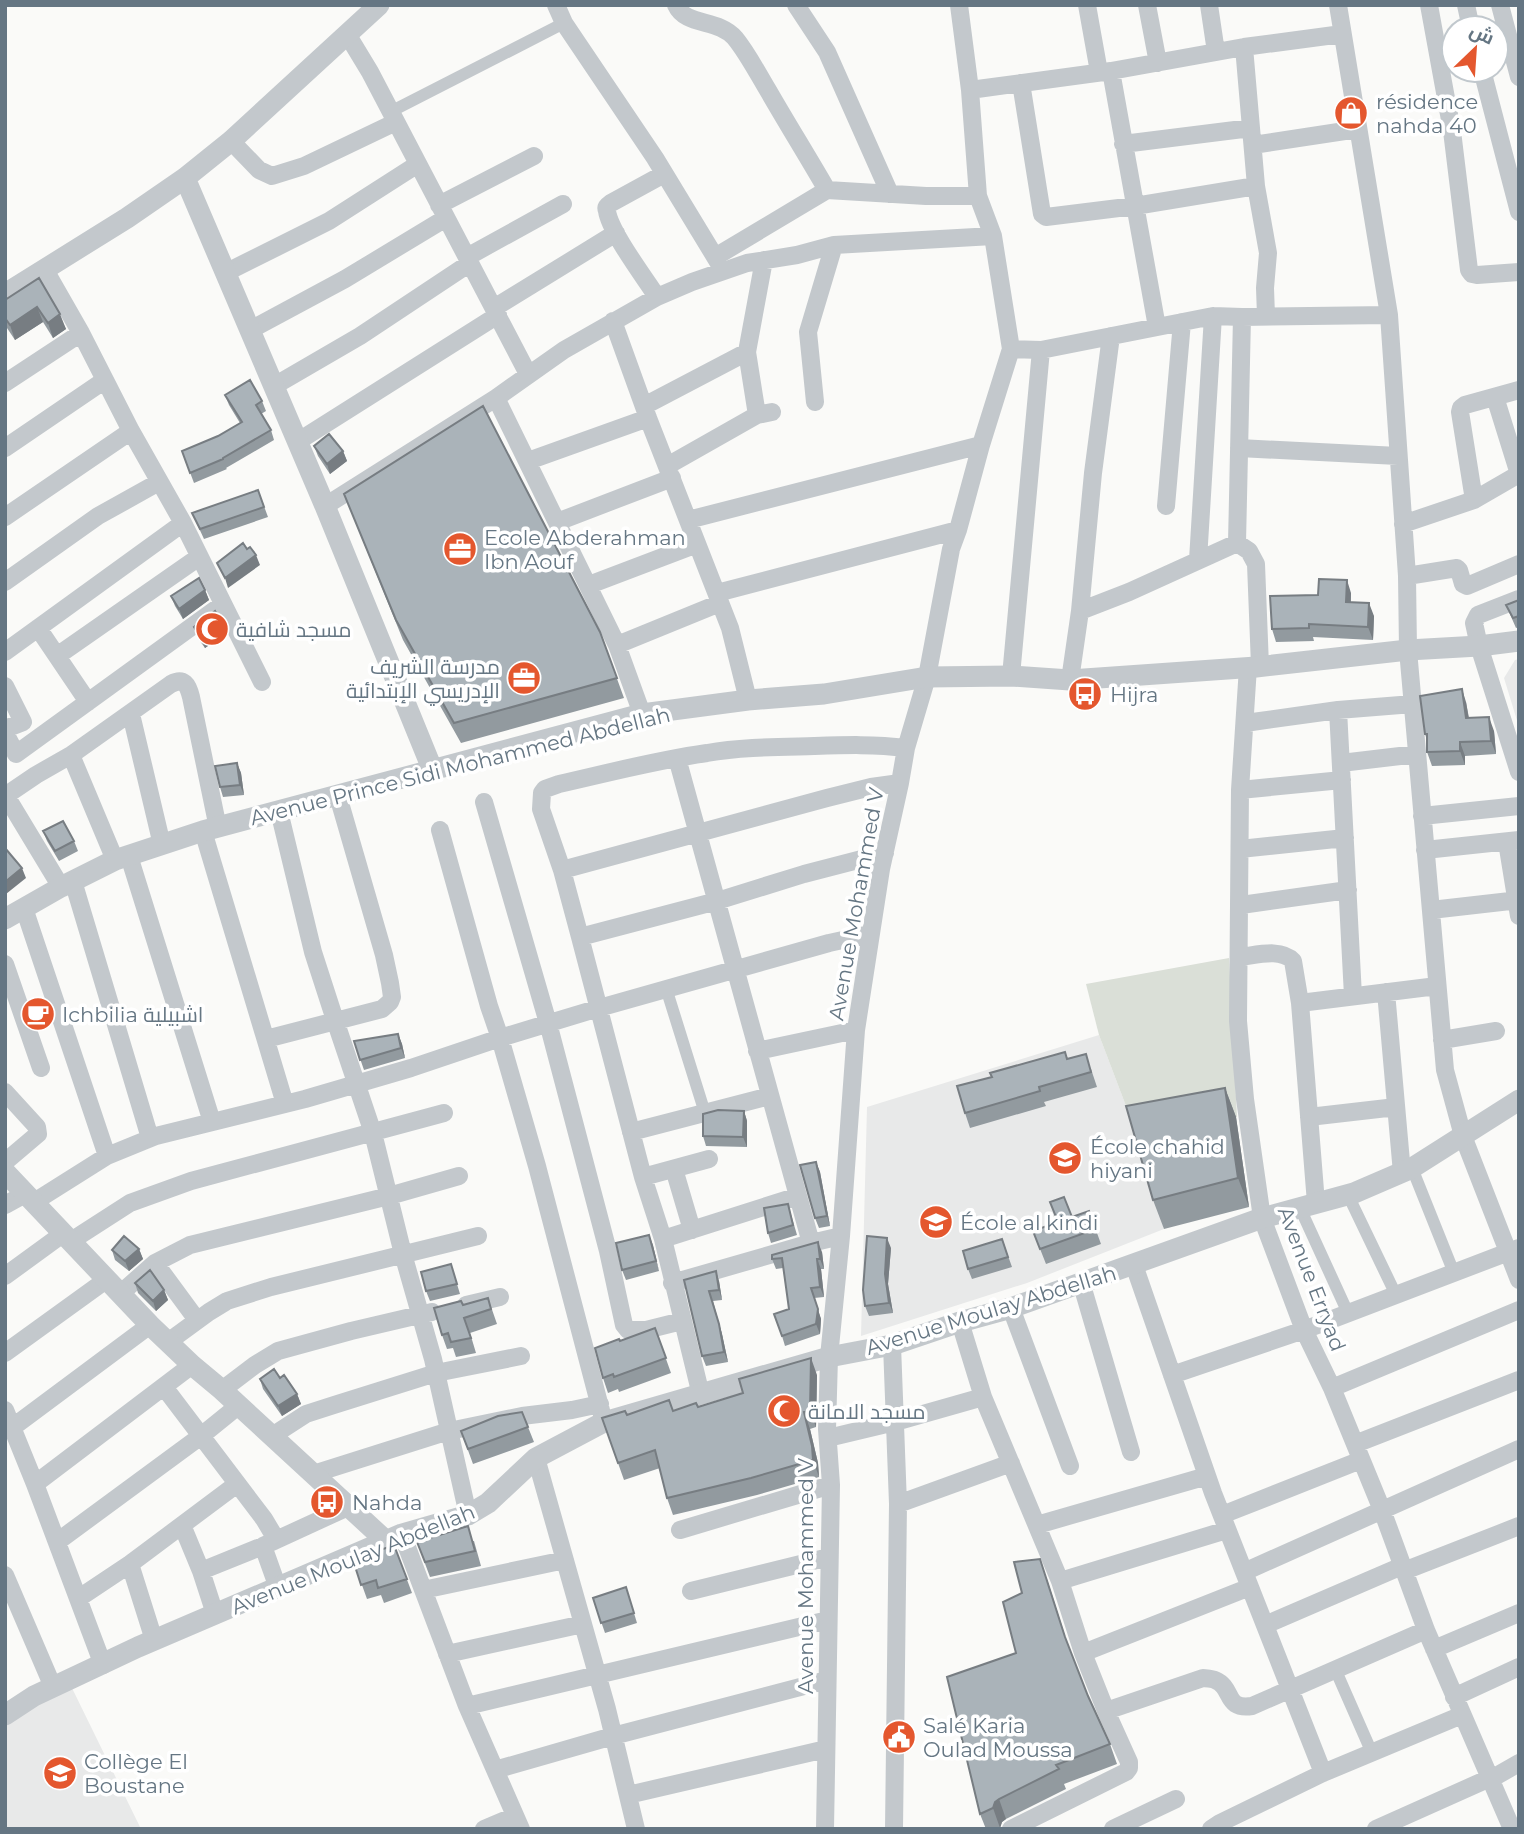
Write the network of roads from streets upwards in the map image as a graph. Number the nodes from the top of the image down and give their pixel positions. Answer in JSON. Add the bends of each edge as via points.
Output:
{"nodes":[{"id":1,"x":379,"y":5,"type":"edge"},
{"id":2,"x":556,"y":5,"type":"edge"},
{"id":3,"x":676,"y":5,"type":"edge"},
{"id":4,"x":796,"y":5,"type":"edge"},
{"id":5,"x":959,"y":5,"type":"edge"},
{"id":6,"x":1087,"y":5,"type":"edge"},
{"id":7,"x":1147,"y":5,"type":"edge"},
{"id":8,"x":1209,"y":5,"type":"edge"},
{"id":9,"x":1338,"y":5,"type":"edge"},
{"id":10,"x":1429,"y":5,"type":"edge"},
{"id":11,"x":1500,"y":5,"type":"edge"},
{"id":12,"x":564,"y":23,"type":"junction"},
{"id":13,"x":347,"y":34,"type":"junction"},
{"id":14,"x":1342,"y":34,"type":"junction"},
{"id":15,"x":1244,"y":47,"type":"junction"},
{"id":16,"x":1216,"y":52,"type":"junction"},
{"id":17,"x":1158,"y":63,"type":"junction"},
{"id":18,"x":1105,"y":71,"type":"junction"},
{"id":19,"x":1519,"y":77,"type":"edge"},
{"id":20,"x":1021,"y":83,"type":"junction"},
{"id":21,"x":1486,"y":84,"type":"edge"},
{"id":22,"x":970,"y":90,"type":"junction"},
{"id":23,"x":393,"y":117,"type":"junction"},
{"id":24,"x":1358,"y":129,"type":"junction"},
{"id":25,"x":1252,"y":136,"type":"junction"},
{"id":26,"x":231,"y":141,"type":"junction"},
{"id":27,"x":1123,"y":144,"type":"junction"},
{"id":28,"x":534,"y":156,"type":"dead end"},
{"id":29,"x":418,"y":164,"type":"junction"},
{"id":30,"x":664,"y":174,"type":"junction"},
{"id":31,"x":185,"y":177,"type":"junction"},
{"id":32,"x":1256,"y":186,"type":"junction"},
{"id":33,"x":827,"y":190,"type":"junction"},
{"id":34,"x":890,"y":194,"type":"junction"},
{"id":35,"x":978,"y":196,"type":"junction"},
{"id":36,"x":563,"y":204,"type":"dead end"},
{"id":37,"x":1135,"y":206,"type":"junction"},
{"id":38,"x":442,"y":212,"type":"junction"},
{"id":39,"x":1519,"y":212,"type":"edge"},
{"id":40,"x":616,"y":233,"type":"junction"},
{"id":41,"x":993,"y":236,"type":"junction"},
{"id":42,"x":834,"y":245,"type":"junction"},
{"id":43,"x":469,"y":260,"type":"junction"},
{"id":44,"x":764,"y":260,"type":"junction"},
{"id":45,"x":719,"y":263,"type":"junction"},
{"id":46,"x":45,"y":270,"type":"junction"},
{"id":47,"x":225,"y":272,"type":"junction"},
{"id":48,"x":1519,"y":272,"type":"edge"},
{"id":49,"x":5,"y":294,"type":"edge"},
{"id":50,"x":657,"y":298,"type":"junction"},
{"id":51,"x":496,"y":311,"type":"junction"},
{"id":52,"x":1213,"y":316,"type":"junction"},
{"id":53,"x":1266,"y":316,"type":"junction"},
{"id":54,"x":1388,"y":316,"type":"junction"},
{"id":55,"x":1242,"y":317,"type":"junction"},
{"id":56,"x":613,"y":321,"type":"junction"},
{"id":57,"x":1182,"y":322,"type":"junction"},
{"id":58,"x":1157,"y":327,"type":"junction"},
{"id":59,"x":250,"y":330,"type":"junction"},
{"id":60,"x":81,"y":333,"type":"junction"},
{"id":61,"x":1111,"y":336,"type":"junction"},
{"id":62,"x":1011,"y":349,"type":"junction"},
{"id":63,"x":1041,"y":350,"type":"junction"},
{"id":64,"x":747,"y":352,"type":"junction"},
{"id":65,"x":528,"y":374,"type":"junction"},
{"id":66,"x":105,"y":380,"type":"junction"},
{"id":67,"x":5,"y":383,"type":"edge"},
{"id":68,"x":274,"y":386,"type":"junction"},
{"id":69,"x":1519,"y":390,"type":"edge"},
{"id":70,"x":1495,"y":397,"type":"junction"},
{"id":71,"x":496,"y":398,"type":"junction"},
{"id":72,"x":815,"y":402,"type":"dead end"},
{"id":73,"x":646,"y":412,"type":"junction"},
{"id":74,"x":131,"y":431,"type":"junction"},
{"id":75,"x":297,"y":442,"type":"junction"},
{"id":76,"x":981,"y":445,"type":"junction"},
{"id":77,"x":5,"y":448,"type":"edge"},
{"id":78,"x":1239,"y":448,"type":"junction"},
{"id":79,"x":1398,"y":456,"type":"junction"},
{"id":80,"x":528,"y":461,"type":"junction"},
{"id":81,"x":670,"y":472,"type":"junction"},
{"id":82,"x":1519,"y":474,"type":"edge"},
{"id":83,"x":159,"y":482,"type":"junction"},
{"id":84,"x":1474,"y":500,"type":"junction"},
{"id":85,"x":325,"y":506,"type":"junction"},
{"id":86,"x":1166,"y":506,"type":"dead end"},
{"id":87,"x":5,"y":516,"type":"edge"},
{"id":88,"x":688,"y":520,"type":"junction"},
{"id":89,"x":558,"y":522,"type":"junction"},
{"id":90,"x":183,"y":523,"type":"junction"},
{"id":91,"x":1403,"y":524,"type":"junction"},
{"id":92,"x":958,"y":530,"type":"junction"},
{"id":93,"x":1237,"y":543,"type":"junction"},
{"id":94,"x":697,"y":544,"type":"junction"},
{"id":95,"x":199,"y":557,"type":"junction"},
{"id":96,"x":1198,"y":560,"type":"junction"},
{"id":97,"x":1519,"y":564,"type":"edge"},
{"id":98,"x":1407,"y":576,"type":"junction"},
{"id":99,"x":5,"y":582,"type":"edge"},
{"id":100,"x":589,"y":585,"type":"junction"},
{"id":101,"x":718,"y":598,"type":"junction"},
{"id":102,"x":1519,"y":599,"type":"edge"},
{"id":103,"x":223,"y":604,"type":"junction"},
{"id":104,"x":1080,"y":611,"type":"junction"},
{"id":105,"x":38,"y":628,"type":"junction"},
{"id":106,"x":1519,"y":641,"type":"edge"},
{"id":107,"x":617,"y":645,"type":"junction"},
{"id":108,"x":1479,"y":646,"type":"junction"},
{"id":109,"x":1408,"y":650,"type":"junction"},
{"id":110,"x":5,"y":652,"type":"edge"},
{"id":111,"x":57,"y":656,"type":"junction"},
{"id":112,"x":1254,"y":666,"type":"junction"},
{"id":113,"x":1011,"y":676,"type":"junction"},
{"id":114,"x":927,"y":677,"type":"junction"},
{"id":115,"x":1070,"y":680,"type":"junction"},
{"id":116,"x":262,"y":682,"type":"dead end"},
{"id":117,"x":5,"y":686,"type":"edge"},
{"id":118,"x":748,"y":701,"type":"junction"},
{"id":119,"x":88,"y":702,"type":"junction"},
{"id":120,"x":1413,"y":704,"type":"junction"},
{"id":121,"x":1338,"y":710,"type":"junction"},
{"id":122,"x":131,"y":713,"type":"junction"},
{"id":123,"x":642,"y":715,"type":"junction"},
{"id":124,"x":1245,"y":723,"type":"junction"},
{"id":125,"x":5,"y":731,"type":"edge"},
{"id":126,"x":905,"y":748,"type":"junction"},
{"id":127,"x":1417,"y":754,"type":"junction"},
{"id":128,"x":71,"y":755,"type":"junction"},
{"id":129,"x":677,"y":758,"type":"junction"},
{"id":130,"x":433,"y":771,"type":"junction"},
{"id":131,"x":1342,"y":772,"type":"junction"},
{"id":132,"x":1519,"y":772,"type":"edge"},
{"id":133,"x":900,"y":783,"type":"junction"},
{"id":134,"x":1240,"y":790,"type":"junction"},
{"id":135,"x":6,"y":796,"type":"edge"},
{"id":136,"x":338,"y":796,"type":"junction"},
{"id":137,"x":484,"y":802,"type":"dead end"},
{"id":138,"x":1519,"y":806,"type":"edge"},
{"id":139,"x":279,"y":811,"type":"junction"},
{"id":140,"x":1422,"y":816,"type":"junction"},
{"id":141,"x":211,"y":830,"type":"junction"},
{"id":142,"x":440,"y":831,"type":"dead end"},
{"id":143,"x":699,"y":833,"type":"junction"},
{"id":144,"x":1345,"y":838,"type":"junction"},
{"id":145,"x":1513,"y":841,"type":"edge"},
{"id":146,"x":162,"y":845,"type":"junction"},
{"id":147,"x":1240,"y":849,"type":"junction"},
{"id":148,"x":1425,"y":850,"type":"junction"},
{"id":149,"x":885,"y":853,"type":"junction"},
{"id":150,"x":122,"y":858,"type":"junction"},
{"id":151,"x":562,"y":870,"type":"junction"},
{"id":152,"x":67,"y":884,"type":"junction"},
{"id":153,"x":1348,"y":890,"type":"junction"},
{"id":154,"x":717,"y":901,"type":"junction"},
{"id":155,"x":1241,"y":905,"type":"junction"},
{"id":156,"x":1518,"y":905,"type":"edge"},
{"id":157,"x":1431,"y":910,"type":"junction"},
{"id":158,"x":10,"y":915,"type":"edge"},
{"id":159,"x":870,"y":934,"type":"junction"},
{"id":160,"x":580,"y":937,"type":"junction"},
{"id":161,"x":1240,"y":957,"type":"junction"},
{"id":162,"x":5,"y":964,"type":"edge"},
{"id":163,"x":736,"y":969,"type":"junction"},
{"id":164,"x":1437,"y":986,"type":"junction"},
{"id":165,"x":666,"y":988,"type":"junction"},
{"id":166,"x":1386,"y":992,"type":"junction"},
{"id":167,"x":1353,"y":996,"type":"junction"},
{"id":168,"x":1300,"y":1003,"type":"junction"},
{"id":169,"x":599,"y":1008,"type":"junction"},
{"id":170,"x":335,"y":1020,"type":"junction"},
{"id":171,"x":548,"y":1023,"type":"junction"},
{"id":172,"x":856,"y":1030,"type":"junction"},
{"id":173,"x":1496,"y":1031,"type":"dead end"},
{"id":174,"x":500,"y":1038,"type":"junction"},
{"id":175,"x":266,"y":1039,"type":"junction"},
{"id":176,"x":1442,"y":1040,"type":"junction"},
{"id":177,"x":757,"y":1051,"type":"junction"},
{"id":178,"x":41,"y":1068,"type":"dead end"},
{"id":179,"x":356,"y":1083,"type":"junction"},
{"id":180,"x":5,"y":1092,"type":"edge"},
{"id":181,"x":770,"y":1096,"type":"junction"},
{"id":182,"x":1519,"y":1100,"type":"edge"},
{"id":183,"x":285,"y":1104,"type":"junction"},
{"id":184,"x":1396,"y":1107,"type":"junction"},
{"id":185,"x":444,"y":1113,"type":"dead end"},
{"id":186,"x":705,"y":1113,"type":"junction"},
{"id":187,"x":1309,"y":1117,"type":"junction"},
{"id":188,"x":212,"y":1122,"type":"junction"},
{"id":189,"x":631,"y":1132,"type":"junction"},
{"id":190,"x":373,"y":1133,"type":"junction"},
{"id":191,"x":1463,"y":1136,"type":"junction"},
{"id":192,"x":150,"y":1138,"type":"junction"},
{"id":193,"x":107,"y":1156,"type":"junction"},
{"id":194,"x":709,"y":1160,"type":"dead end"},
{"id":195,"x":5,"y":1162,"type":"edge"},
{"id":196,"x":674,"y":1169,"type":"junction"},
{"id":197,"x":1407,"y":1170,"type":"junction"},
{"id":198,"x":5,"y":1172,"type":"edge"},
{"id":199,"x":459,"y":1177,"type":"dead end"},
{"id":200,"x":643,"y":1177,"type":"junction"},
{"id":201,"x":1348,"y":1195,"type":"junction"},
{"id":202,"x":389,"y":1196,"type":"junction"},
{"id":203,"x":798,"y":1196,"type":"junction"},
{"id":204,"x":30,"y":1198,"type":"junction"},
{"id":205,"x":5,"y":1205,"type":"edge"},
{"id":206,"x":1308,"y":1205,"type":"junction"},
{"id":207,"x":1262,"y":1218,"type":"junction"},
{"id":208,"x":692,"y":1230,"type":"junction"},
{"id":209,"x":478,"y":1236,"type":"dead end"},
{"id":210,"x":841,"y":1236,"type":"junction"},
{"id":211,"x":68,"y":1237,"type":"junction"},
{"id":212,"x":663,"y":1239,"type":"junction"},
{"id":213,"x":811,"y":1243,"type":"junction"},
{"id":214,"x":1513,"y":1250,"type":"edge"},
{"id":215,"x":403,"y":1254,"type":"junction"},
{"id":216,"x":155,"y":1263,"type":"junction"},
{"id":217,"x":1134,"y":1265,"type":"junction"},
{"id":218,"x":1454,"y":1273,"type":"junction"},
{"id":219,"x":5,"y":1276,"type":"edge"},
{"id":220,"x":1519,"y":1280,"type":"edge"},
{"id":221,"x":1081,"y":1282,"type":"junction"},
{"id":222,"x":672,"y":1283,"type":"junction"},
{"id":223,"x":113,"y":1287,"type":"junction"},
{"id":224,"x":1396,"y":1295,"type":"junction"},
{"id":225,"x":500,"y":1297,"type":"dead end"},
{"id":226,"x":1011,"y":1308,"type":"junction"},
{"id":227,"x":1519,"y":1310,"type":"edge"},
{"id":228,"x":1348,"y":1313,"type":"junction"},
{"id":229,"x":421,"y":1315,"type":"junction"},
{"id":230,"x":197,"y":1320,"type":"junction"},
{"id":231,"x":682,"y":1321,"type":"junction"},
{"id":232,"x":960,"y":1322,"type":"junction"},
{"id":233,"x":150,"y":1325,"type":"junction"},
{"id":234,"x":1304,"y":1330,"type":"junction"},
{"id":235,"x":167,"y":1342,"type":"junction"},
{"id":236,"x":892,"y":1345,"type":"junction"},
{"id":237,"x":5,"y":1353,"type":"edge"},
{"id":238,"x":522,"y":1356,"type":"dead end"},
{"id":239,"x":829,"y":1357,"type":"junction"},
{"id":240,"x":192,"y":1365,"type":"junction"},
{"id":241,"x":436,"y":1373,"type":"junction"},
{"id":242,"x":1172,"y":1375,"type":"junction"},
{"id":243,"x":1519,"y":1380,"type":"edge"},
{"id":244,"x":164,"y":1387,"type":"junction"},
{"id":245,"x":1332,"y":1388,"type":"junction"},
{"id":246,"x":222,"y":1390,"type":"junction"},
{"id":247,"x":701,"y":1395,"type":"junction"},
{"id":248,"x":983,"y":1397,"type":"junction"},
{"id":249,"x":238,"y":1406,"type":"junction"},
{"id":250,"x":602,"y":1413,"type":"junction"},
{"id":251,"x":9,"y":1418,"type":"edge"},
{"id":252,"x":895,"y":1422,"type":"junction"},
{"id":253,"x":449,"y":1431,"type":"junction"},
{"id":254,"x":201,"y":1436,"type":"junction"},
{"id":255,"x":272,"y":1436,"type":"junction"},
{"id":256,"x":828,"y":1438,"type":"junction"},
{"id":257,"x":1519,"y":1449,"type":"edge"},
{"id":258,"x":1131,"y":1452,"type":"dead end"},
{"id":259,"x":1358,"y":1452,"type":"junction"},
{"id":260,"x":536,"y":1458,"type":"junction"},
{"id":261,"x":1011,"y":1463,"type":"junction"},
{"id":262,"x":1070,"y":1466,"type":"dead end"},
{"id":263,"x":313,"y":1474,"type":"junction"},
{"id":264,"x":1207,"y":1476,"type":"junction"},
{"id":265,"x":35,"y":1484,"type":"junction"},
{"id":266,"x":237,"y":1484,"type":"junction"},
{"id":267,"x":831,"y":1485,"type":"junction"},
{"id":268,"x":898,"y":1504,"type":"junction"},
{"id":269,"x":348,"y":1507,"type":"junction"},
{"id":270,"x":1382,"y":1510,"type":"junction"},
{"id":271,"x":468,"y":1515,"type":"junction"},
{"id":272,"x":1225,"y":1523,"type":"junction"},
{"id":273,"x":182,"y":1525,"type":"junction"},
{"id":274,"x":1037,"y":1525,"type":"junction"},
{"id":275,"x":1519,"y":1526,"type":"edge"},
{"id":276,"x":680,"y":1530,"type":"dead end"},
{"id":277,"x":394,"y":1538,"type":"junction"},
{"id":278,"x":57,"y":1542,"type":"junction"},
{"id":279,"x":270,"y":1542,"type":"junction"},
{"id":280,"x":829,"y":1557,"type":"junction"},
{"id":281,"x":565,"y":1560,"type":"junction"},
{"id":282,"x":130,"y":1564,"type":"junction"},
{"id":283,"x":1403,"y":1569,"type":"junction"},
{"id":284,"x":201,"y":1571,"type":"junction"},
{"id":285,"x":5,"y":1575,"type":"edge"},
{"id":286,"x":1247,"y":1580,"type":"junction"},
{"id":287,"x":1060,"y":1581,"type":"junction"},
{"id":288,"x":278,"y":1588,"type":"junction"},
{"id":289,"x":423,"y":1590,"type":"junction"},
{"id":290,"x":691,"y":1591,"type":"dead end"},
{"id":291,"x":79,"y":1598,"type":"junction"},
{"id":292,"x":1519,"y":1613,"type":"edge"},
{"id":293,"x":215,"y":1614,"type":"junction"},
{"id":294,"x":828,"y":1620,"type":"junction"},
{"id":295,"x":583,"y":1623,"type":"junction"},
{"id":296,"x":1265,"y":1625,"type":"junction"},
{"id":297,"x":1426,"y":1630,"type":"junction"},
{"id":298,"x":154,"y":1640,"type":"junction"},
{"id":299,"x":1434,"y":1649,"type":"junction"},
{"id":300,"x":1083,"y":1653,"type":"junction"},
{"id":301,"x":447,"y":1654,"type":"junction"},
{"id":302,"x":103,"y":1665,"type":"junction"},
{"id":303,"x":1519,"y":1667,"type":"edge"},
{"id":304,"x":1336,"y":1671,"type":"junction"},
{"id":305,"x":597,"y":1676,"type":"junction"},
{"id":306,"x":827,"y":1680,"type":"junction"},
{"id":307,"x":52,"y":1687,"type":"junction"},
{"id":308,"x":1290,"y":1690,"type":"junction"},
{"id":309,"x":1454,"y":1697,"type":"junction"},
{"id":310,"x":467,"y":1706,"type":"junction"},
{"id":311,"x":1106,"y":1711,"type":"junction"},
{"id":312,"x":5,"y":1715,"type":"edge"},
{"id":313,"x":1462,"y":1715,"type":"junction"},
{"id":314,"x":613,"y":1736,"type":"junction"},
{"id":315,"x":826,"y":1749,"type":"junction"},
{"id":316,"x":1372,"y":1753,"type":"junction"},
{"id":317,"x":1519,"y":1763,"type":"edge"},
{"id":318,"x":495,"y":1770,"type":"junction"},
{"id":319,"x":1323,"y":1773,"type":"junction"},
{"id":320,"x":1490,"y":1778,"type":"junction"},
{"id":321,"x":628,"y":1795,"type":"junction"},
{"id":322,"x":1176,"y":1799,"type":"dead end"},
{"id":323,"x":518,"y":1822,"type":"edge"},
{"id":324,"x":484,"y":1829,"type":"edge"},
{"id":325,"x":636,"y":1829,"type":"edge"},
{"id":326,"x":825,"y":1829,"type":"edge"},
{"id":327,"x":894,"y":1829,"type":"edge"},
{"id":328,"x":1011,"y":1829,"type":"edge"},
{"id":329,"x":1113,"y":1829,"type":"edge"},
{"id":330,"x":1211,"y":1829,"type":"edge"},
{"id":331,"x":1376,"y":1829,"type":"edge"},
{"id":332,"x":1512,"y":1829,"type":"edge"}],
"edges":[{"from":1,"to":13,"type":"street"},
{"from":2,"to":12,"type":"street"},
{"from":3,"to":33,"type":"street","via":[[685,17],[719,26],[734,38]]},
{"from":4,"to":34,"type":"street","via":[[827,52]]},
{"from":5,"to":22,"type":"street","name":"Avenue Mohammed V"},
{"from":6,"to":18,"type":"street"},
{"from":7,"to":17,"type":"street"},
{"from":8,"to":16,"type":"street"},
{"from":9,"to":14,"type":"street"},
{"from":10,"to":48,"type":"street","via":[[1452,131],[1469,270],[1477,275]]},
{"from":11,"to":19,"type":"street"},
{"from":12,"to":23,"type":"street"},
{"from":12,"to":30,"type":"street"},
{"from":13,"to":23,"type":"street"},
{"from":13,"to":26,"type":"street"},
{"from":14,"to":15,"type":"street"},
{"from":14,"to":24,"type":"street"},
{"from":15,"to":16,"type":"street"},
{"from":15,"to":25,"type":"street"},
{"from":16,"to":17,"type":"street"},
{"from":17,"to":18,"type":"street"},
{"from":18,"to":20,"type":"street"},
{"from":18,"to":27,"type":"street"},
{"from":20,"to":22,"type":"street"},
{"from":20,"to":37,"type":"street","via":[[1044,216]]},
{"from":21,"to":39,"type":"street"},
{"from":22,"to":35,"type":"street","name":"Avenue Mohammed V"},
{"from":23,"to":26,"type":"street","via":[[311,163],[272,176],[259,170]]},
{"from":23,"to":29,"type":"street"},
{"from":24,"to":25,"type":"street"},
{"from":24,"to":54,"type":"street"},
{"from":25,"to":27,"type":"street"},
{"from":25,"to":32,"type":"street"},
{"from":26,"to":31,"type":"street"},
{"from":27,"to":37,"type":"street"},
{"from":28,"to":38,"type":"street"},
{"from":29,"to":38,"type":"street"},
{"from":29,"to":47,"type":"street","via":[[329,221]]},
{"from":30,"to":40,"type":"street","via":[[607,206]]},
{"from":30,"to":45,"type":"street"},
{"from":31,"to":46,"type":"street"},
{"from":31,"to":47,"type":"street"},
{"from":32,"to":37,"type":"street"},
{"from":32,"to":53,"type":"street","via":[[1268,253]]},
{"from":33,"to":34,"type":"street"},
{"from":33,"to":45,"type":"street"},
{"from":34,"to":35,"type":"street"},
{"from":35,"to":41,"type":"street","name":"Avenue Mohammed V"},
{"from":36,"to":43,"type":"street"},
{"from":37,"to":58,"type":"street"},
{"from":38,"to":43,"type":"street"},
{"from":38,"to":59,"type":"street","via":[[345,279]]},
{"from":40,"to":50,"type":"street"},
{"from":40,"to":51,"type":"street"},
{"from":41,"to":42,"type":"street"},
{"from":41,"to":62,"type":"street","name":"Avenue Mohammed V"},
{"from":42,"to":44,"type":"street"},
{"from":42,"to":72,"type":"street","via":[[808,332]]},
{"from":43,"to":51,"type":"street"},
{"from":43,"to":68,"type":"street","via":[[360,336]]},
{"from":44,"to":45,"type":"street"},
{"from":44,"to":64,"type":"street"},
{"from":45,"to":50,"type":"street"},
{"from":46,"to":49,"type":"street"},
{"from":46,"to":60,"type":"street"},
{"from":47,"to":59,"type":"street"},
{"from":50,"to":56,"type":"street"},
{"from":51,"to":65,"type":"street"},
{"from":51,"to":75,"type":"street"},
{"from":52,"to":55,"type":"street"},
{"from":52,"to":57,"type":"street"},
{"from":52,"to":96,"type":"street"},
{"from":53,"to":54,"type":"street"},
{"from":53,"to":55,"type":"street"},
{"from":54,"to":79,"type":"street"},
{"from":55,"to":78,"type":"street"},
{"from":56,"to":65,"type":"street"},
{"from":56,"to":73,"type":"street"},
{"from":57,"to":58,"type":"street"},
{"from":57,"to":86,"type":"street"},
{"from":58,"to":61,"type":"street"},
{"from":59,"to":68,"type":"street"},
{"from":60,"to":66,"type":"street"},
{"from":60,"to":67,"type":"street"},
{"from":61,"to":63,"type":"street"},
{"from":61,"to":104,"type":"street"},
{"from":62,"to":63,"type":"street"},
{"from":62,"to":76,"type":"street","name":"Avenue Mohammed V"},
{"from":63,"to":113,"type":"street"},
{"from":64,"to":73,"type":"street"},
{"from":64,"to":81,"type":"street","via":[[764,413]]},
{"from":65,"to":71,"type":"street"},
{"from":66,"to":74,"type":"street"},
{"from":66,"to":77,"type":"street"},
{"from":68,"to":75,"type":"street"},
{"from":69,"to":70,"type":"street"},
{"from":70,"to":82,"type":"street"},
{"from":70,"to":84,"type":"street","via":[[1465,405],[1460,412]]},
{"from":71,"to":80,"type":"street"},
{"from":71,"to":85,"type":"street"},
{"from":73,"to":80,"type":"street"},
{"from":73,"to":81,"type":"street"},
{"from":74,"to":83,"type":"street"},
{"from":74,"to":87,"type":"street"},
{"from":75,"to":85,"type":"street"},
{"from":76,"to":88,"type":"street"},
{"from":76,"to":92,"type":"street","name":"Avenue Mohammed V"},
{"from":78,"to":79,"type":"street"},
{"from":78,"to":93,"type":"street"},
{"from":79,"to":91,"type":"street"},
{"from":80,"to":89,"type":"street"},
{"from":81,"to":88,"type":"street"},
{"from":81,"to":89,"type":"street"},
{"from":82,"to":84,"type":"street"},
{"from":83,"to":90,"type":"street"},
{"from":83,"to":99,"type":"street","via":[[98,516]]},
{"from":84,"to":91,"type":"street"},
{"from":85,"to":130,"type":"street"},
{"from":88,"to":94,"type":"street"},
{"from":89,"to":100,"type":"street"},
{"from":90,"to":95,"type":"street"},
{"from":90,"to":105,"type":"street"},
{"from":91,"to":98,"type":"street"},
{"from":92,"to":101,"type":"street"},
{"from":92,"to":114,"type":"street","name":"Avenue Mohammed V"},
{"from":93,"to":96,"type":"street"},
{"from":93,"to":112,"type":"street","name":"Avenue Erryad","via":[[1249,551],[1256,564]]},
{"from":94,"to":100,"type":"street"},
{"from":94,"to":101,"type":"street"},
{"from":95,"to":103,"type":"street"},
{"from":95,"to":111,"type":"street"},
{"from":96,"to":104,"type":"street"},
{"from":97,"to":98,"type":"street","via":[[1467,586],[1455,568]]},
{"from":98,"to":109,"type":"street"},
{"from":100,"to":107,"type":"street"},
{"from":101,"to":107,"type":"street"},
{"from":101,"to":118,"type":"street"},
{"from":102,"to":108,"type":"street","via":[[1476,617]]},
{"from":103,"to":116,"type":"street"},
{"from":103,"to":119,"type":"street"},
{"from":104,"to":115,"type":"street"},
{"from":105,"to":110,"type":"street"},
{"from":105,"to":111,"type":"street"},
{"from":106,"to":108,"type":"street","name":"Avenue Prince Sidi Mohammed Abdellah"},
{"from":107,"to":123,"type":"street"},
{"from":108,"to":109,"type":"street","name":"Avenue Prince Sidi Mohammed Abdellah"},
{"from":108,"to":132,"type":"street"},
{"from":109,"to":112,"type":"street","name":"Avenue Prince Sidi Mohammed Abdellah"},
{"from":109,"to":120,"type":"street"},
{"from":111,"to":119,"type":"street"},
{"from":112,"to":115,"type":"street","name":"Avenue Prince Sidi Mohammed Abdellah"},
{"from":112,"to":124,"type":"street","name":"Avenue Erryad"},
{"from":113,"to":114,"type":"street","name":"Avenue Prince Sidi Mohammed Abdellah"},
{"from":113,"to":115,"type":"street","name":"Avenue Prince Sidi Mohammed Abdellah"},
{"from":114,"to":118,"type":"street","name":"Avenue Prince Sidi Mohammed Abdellah"},
{"from":114,"to":126,"type":"street","name":"Avenue Mohammed V"},
{"from":117,"to":125,"type":"street","via":[[23,722]]},
{"from":118,"to":123,"type":"street","name":"Avenue Prince Sidi Mohammed Abdellah"},
{"from":119,"to":125,"type":"street","via":[[16,754]]},
{"from":120,"to":121,"type":"street"},
{"from":120,"to":127,"type":"street"},
{"from":121,"to":124,"type":"street"},
{"from":121,"to":131,"type":"street"},
{"from":122,"to":128,"type":"street"},
{"from":122,"to":141,"type":"street","via":[[177,681],[187,684]]},
{"from":122,"to":146,"type":"street"},
{"from":123,"to":130,"type":"street","name":"Avenue Prince Sidi Mohammed Abdellah"},
{"from":124,"to":134,"type":"street","name":"Avenue Erryad"},
{"from":126,"to":129,"type":"street","via":[[780,747]]},
{"from":126,"to":133,"type":"street","name":"Avenue Mohammed V"},
{"from":127,"to":131,"type":"street"},
{"from":127,"to":140,"type":"street"},
{"from":128,"to":135,"type":"street"},
{"from":128,"to":150,"type":"street"},
{"from":129,"to":143,"type":"street"},
{"from":129,"to":151,"type":"street","via":[[545,789],[541,809]]},
{"from":130,"to":136,"type":"street","name":"Avenue Prince Sidi Mohammed Abdellah"},
{"from":131,"to":134,"type":"street"},
{"from":131,"to":144,"type":"street"},
{"from":133,"to":143,"type":"street"},
{"from":133,"to":149,"type":"street","name":"Avenue Mohammed V"},
{"from":134,"to":147,"type":"street","name":"Avenue Erryad"},
{"from":135,"to":152,"type":"street"},
{"from":136,"to":139,"type":"street","name":"Avenue Prince Sidi Mohammed Abdellah"},
{"from":136,"to":170,"type":"street","via":[[392,998],[382,1009]]},
{"from":137,"to":171,"type":"street"},
{"from":138,"to":140,"type":"street"},
{"from":139,"to":141,"type":"street","name":"Avenue Prince Sidi Mohammed Abdellah"},
{"from":139,"to":170,"type":"street","via":[[313,952]]},
{"from":140,"to":148,"type":"street"},
{"from":141,"to":146,"type":"street","name":"Avenue Prince Sidi Mohammed Abdellah"},
{"from":141,"to":175,"type":"street"},
{"from":142,"to":174,"type":"street"},
{"from":143,"to":151,"type":"street"},
{"from":143,"to":154,"type":"street"},
{"from":144,"to":147,"type":"street"},
{"from":144,"to":153,"type":"street"},
{"from":145,"to":148,"type":"street"},
{"from":145,"to":156,"type":"street"},
{"from":146,"to":150,"type":"street","name":"Avenue Prince Sidi Mohammed Abdellah"},
{"from":147,"to":155,"type":"street","name":"Avenue Erryad"},
{"from":148,"to":157,"type":"street"},
{"from":149,"to":154,"type":"street"},
{"from":149,"to":159,"type":"street","name":"Avenue Mohammed V"},
{"from":150,"to":152,"type":"street","name":"Avenue Prince Sidi Mohammed Abdellah"},
{"from":150,"to":188,"type":"street"},
{"from":151,"to":160,"type":"street"},
{"from":152,"to":158,"type":"street","name":"Avenue Prince Sidi Mohammed Abdellah"},
{"from":152,"to":192,"type":"street"},
{"from":153,"to":155,"type":"street"},
{"from":153,"to":167,"type":"street"},
{"from":154,"to":160,"type":"street"},
{"from":154,"to":163,"type":"street"},
{"from":155,"to":161,"type":"street","name":"Avenue Erryad"},
{"from":156,"to":157,"type":"street"},
{"from":157,"to":164,"type":"street"},
{"from":158,"to":193,"type":"street"},
{"from":159,"to":163,"type":"street"},
{"from":159,"to":172,"type":"street","name":"Avenue Mohammed V"},
{"from":160,"to":169,"type":"street"},
{"from":161,"to":168,"type":"street","via":[[1278,953],[1289,957]]},
{"from":161,"to":207,"type":"street","name":"Avenue Erryad","via":[[1238,1021]]},
{"from":162,"to":178,"type":"street"},
{"from":163,"to":165,"type":"street"},
{"from":163,"to":177,"type":"street"},
{"from":164,"to":166,"type":"street"},
{"from":164,"to":176,"type":"street"},
{"from":165,"to":169,"type":"street"},
{"from":165,"to":186,"type":"street"},
{"from":166,"to":167,"type":"street"},
{"from":166,"to":184,"type":"street"},
{"from":167,"to":168,"type":"street"},
{"from":168,"to":187,"type":"street"},
{"from":169,"to":171,"type":"street"},
{"from":169,"to":189,"type":"street"},
{"from":170,"to":175,"type":"street"},
{"from":170,"to":179,"type":"street"},
{"from":171,"to":174,"type":"street"},
{"from":171,"to":231,"type":"street","via":[[624,1325],[639,1331]]},
{"from":172,"to":177,"type":"street"},
{"from":172,"to":210,"type":"street","name":"Avenue Mohammed V"},
{"from":173,"to":176,"type":"street"},
{"from":174,"to":179,"type":"street"},
{"from":174,"to":250,"type":"street"},
{"from":175,"to":183,"type":"street"},
{"from":176,"to":191,"type":"street","via":[[1444,1070]]},
{"from":177,"to":181,"type":"street"},
{"from":179,"to":183,"type":"street"},
{"from":179,"to":190,"type":"street"},
{"from":180,"to":195,"type":"street","via":[[39,1132]]},
{"from":181,"to":186,"type":"street"},
{"from":181,"to":203,"type":"street"},
{"from":182,"to":191,"type":"street","name":"Avenue Moulay Abdellah"},
{"from":183,"to":188,"type":"street"},
{"from":184,"to":187,"type":"street"},
{"from":184,"to":197,"type":"street"},
{"from":185,"to":190,"type":"street"},
{"from":186,"to":189,"type":"street"},
{"from":187,"to":206,"type":"street"},
{"from":188,"to":192,"type":"street"},
{"from":189,"to":200,"type":"street"},
{"from":190,"to":202,"type":"street"},
{"from":190,"to":211,"type":"street","via":[[191,1181],[130,1203]]},
{"from":191,"to":197,"type":"street","name":"Avenue Moulay Abdellah"},
{"from":191,"to":214,"type":"street"},
{"from":192,"to":193,"type":"street"},
{"from":193,"to":204,"type":"street"},
{"from":194,"to":196,"type":"street"},
{"from":196,"to":200,"type":"street"},
{"from":196,"to":208,"type":"street"},
{"from":197,"to":201,"type":"street","name":"Avenue Moulay Abdellah"},
{"from":197,"to":218,"type":"street"},
{"from":198,"to":204,"type":"street"},
{"from":199,"to":202,"type":"street"},
{"from":200,"to":212,"type":"street"},
{"from":201,"to":206,"type":"street","name":"Avenue Moulay Abdellah"},
{"from":201,"to":224,"type":"street"},
{"from":202,"to":215,"type":"street"},
{"from":202,"to":216,"type":"street","via":[[190,1245]]},
{"from":203,"to":208,"type":"street"},
{"from":203,"to":213,"type":"street"},
{"from":204,"to":205,"type":"street"},
{"from":204,"to":211,"type":"street"},
{"from":206,"to":207,"type":"street","name":"Avenue Moulay Abdellah"},
{"from":206,"to":228,"type":"street"},
{"from":207,"to":217,"type":"street","name":"Avenue Moulay Abdellah"},
{"from":207,"to":234,"type":"street","name":"Avenue Erryad"},
{"from":208,"to":212,"type":"street"},
{"from":209,"to":215,"type":"street"},
{"from":210,"to":213,"type":"street"},
{"from":210,"to":239,"type":"street","name":"Avenue Mohammed V"},
{"from":211,"to":219,"type":"street"},
{"from":211,"to":223,"type":"street"},
{"from":212,"to":222,"type":"street"},
{"from":213,"to":222,"type":"street"},
{"from":214,"to":218,"type":"street"},
{"from":214,"to":220,"type":"street"},
{"from":215,"to":229,"type":"street"},
{"from":215,"to":230,"type":"street","via":[[227,1301]]},
{"from":216,"to":223,"type":"street"},
{"from":216,"to":230,"type":"street"},
{"from":217,"to":221,"type":"street","name":"Avenue Moulay Abdellah"},
{"from":217,"to":242,"type":"street"},
{"from":218,"to":224,"type":"street"},
{"from":221,"to":226,"type":"street","name":"Avenue Moulay Abdellah"},
{"from":221,"to":258,"type":"street"},
{"from":222,"to":231,"type":"street"},
{"from":223,"to":233,"type":"street"},
{"from":223,"to":237,"type":"street"},
{"from":224,"to":228,"type":"street"},
{"from":225,"to":229,"type":"street"},
{"from":226,"to":232,"type":"street","name":"Avenue Moulay Abdellah"},
{"from":226,"to":262,"type":"street"},
{"from":227,"to":245,"type":"street"},
{"from":228,"to":234,"type":"street"},
{"from":229,"to":241,"type":"street"},
{"from":229,"to":246,"type":"street","via":[[278,1351]]},
{"from":230,"to":235,"type":"street"},
{"from":231,"to":247,"type":"street"},
{"from":232,"to":236,"type":"street","name":"Avenue Moulay Abdellah"},
{"from":232,"to":248,"type":"street"},
{"from":233,"to":235,"type":"street"},
{"from":233,"to":251,"type":"street"},
{"from":234,"to":242,"type":"street"},
{"from":234,"to":245,"type":"street","name":"Avenue Erryad"},
{"from":235,"to":240,"type":"street"},
{"from":236,"to":239,"type":"street","name":"Avenue Moulay Abdellah"},
{"from":236,"to":252,"type":"street"},
{"from":238,"to":241,"type":"street"},
{"from":239,"to":247,"type":"street","name":"Avenue Moulay Abdellah"},
{"from":239,"to":256,"type":"street","name":"Avenue Mohammed V"},
{"from":240,"to":244,"type":"street"},
{"from":240,"to":246,"type":"street"},
{"from":241,"to":253,"type":"street"},
{"from":241,"to":255,"type":"street","via":[[306,1414]]},
{"from":242,"to":264,"type":"street"},
{"from":243,"to":259,"type":"street"},
{"from":244,"to":254,"type":"street"},
{"from":244,"to":265,"type":"street"},
{"from":245,"to":259,"type":"street","name":"Avenue Erryad"},
{"from":246,"to":249,"type":"street"},
{"from":247,"to":250,"type":"street","name":"Avenue Moulay Abdellah"},
{"from":248,"to":252,"type":"street"},
{"from":248,"to":261,"type":"street"},
{"from":249,"to":254,"type":"street"},
{"from":249,"to":255,"type":"street"},
{"from":250,"to":253,"type":"street","via":[[572,1410]]},
{"from":250,"to":260,"type":"street","name":"Avenue Moulay Abdellah"},
{"from":251,"to":265,"type":"street"},
{"from":252,"to":256,"type":"street"},
{"from":252,"to":268,"type":"street"},
{"from":253,"to":263,"type":"street"},
{"from":253,"to":271,"type":"street"},
{"from":254,"to":266,"type":"street"},
{"from":254,"to":278,"type":"street"},
{"from":255,"to":263,"type":"street"},
{"from":256,"to":267,"type":"street","name":"Avenue Mohammed V"},
{"from":257,"to":270,"type":"street"},
{"from":259,"to":270,"type":"street","name":"Avenue Erryad"},
{"from":259,"to":272,"type":"street"},
{"from":260,"to":271,"type":"street","name":"Avenue Moulay Abdellah","via":[[488,1503]]},
{"from":260,"to":281,"type":"street"},
{"from":261,"to":268,"type":"street"},
{"from":261,"to":274,"type":"street"},
{"from":263,"to":269,"type":"street"},
{"from":264,"to":272,"type":"street"},
{"from":264,"to":274,"type":"street"},
{"from":265,"to":278,"type":"street"},
{"from":266,"to":273,"type":"street"},
{"from":266,"to":279,"type":"street","via":[[264,1519]]},
{"from":267,"to":276,"type":"street"},
{"from":267,"to":280,"type":"street","name":"Avenue Mohammed V"},
{"from":268,"to":327,"type":"street"},
{"from":269,"to":277,"type":"street"},
{"from":269,"to":279,"type":"street"},
{"from":270,"to":283,"type":"street","name":"Avenue Erryad"},
{"from":270,"to":286,"type":"street"},
{"from":271,"to":277,"type":"street","name":"Avenue Moulay Abdellah"},
{"from":272,"to":286,"type":"street"},
{"from":272,"to":287,"type":"street"},
{"from":273,"to":282,"type":"street"},
{"from":273,"to":284,"type":"street"},
{"from":274,"to":287,"type":"street"},
{"from":275,"to":283,"type":"street"},
{"from":277,"to":288,"type":"street","name":"Avenue Moulay Abdellah"},
{"from":277,"to":289,"type":"street"},
{"from":278,"to":291,"type":"street"},
{"from":279,"to":284,"type":"street"},
{"from":279,"to":288,"type":"street"},
{"from":280,"to":290,"type":"street"},
{"from":280,"to":294,"type":"street","name":"Avenue Mohammed V"},
{"from":281,"to":289,"type":"street"},
{"from":281,"to":295,"type":"street"},
{"from":282,"to":291,"type":"street"},
{"from":282,"to":298,"type":"street"},
{"from":283,"to":296,"type":"street"},
{"from":283,"to":297,"type":"street","name":"Avenue Erryad"},
{"from":284,"to":293,"type":"street"},
{"from":285,"to":307,"type":"street"},
{"from":286,"to":296,"type":"street"},
{"from":286,"to":300,"type":"street"},
{"from":287,"to":300,"type":"street"},
{"from":288,"to":293,"type":"street","name":"Avenue Moulay Abdellah"},
{"from":289,"to":301,"type":"street"},
{"from":291,"to":302,"type":"street"},
{"from":292,"to":299,"type":"street"},
{"from":293,"to":298,"type":"street","name":"Avenue Moulay Abdellah"},
{"from":294,"to":305,"type":"street"},
{"from":294,"to":306,"type":"street","name":"Avenue Mohammed V"},
{"from":295,"to":301,"type":"street"},
{"from":295,"to":305,"type":"street"},
{"from":296,"to":308,"type":"street"},
{"from":297,"to":299,"type":"street","name":"Avenue Erryad"},
{"from":297,"to":304,"type":"street"},
{"from":298,"to":302,"type":"street","name":"Avenue Moulay Abdellah"},
{"from":299,"to":309,"type":"street","name":"Avenue Erryad"},
{"from":300,"to":311,"type":"street"},
{"from":301,"to":310,"type":"street"},
{"from":302,"to":307,"type":"street","name":"Avenue Moulay Abdellah"},
{"from":303,"to":309,"type":"street"},
{"from":304,"to":308,"type":"street"},
{"from":304,"to":316,"type":"street"},
{"from":305,"to":310,"type":"street"},
{"from":305,"to":314,"type":"street"},
{"from":306,"to":314,"type":"street"},
{"from":306,"to":315,"type":"street","name":"Avenue Mohammed V"},
{"from":307,"to":312,"type":"street","name":"Avenue Moulay Abdellah"},
{"from":308,"to":311,"type":"street","via":[[1252,1706],[1240,1706],[1215,1680],[1203,1678]]},
{"from":308,"to":319,"type":"street"},
{"from":309,"to":313,"type":"street","name":"Avenue Erryad"},
{"from":310,"to":318,"type":"street"},
{"from":311,"to":328,"type":"street","via":[[1129,1762],[1126,1772]]},
{"from":313,"to":316,"type":"street"},
{"from":313,"to":320,"type":"street","name":"Avenue Erryad"},
{"from":314,"to":318,"type":"street"},
{"from":314,"to":321,"type":"street"},
{"from":315,"to":321,"type":"street"},
{"from":315,"to":326,"type":"street","name":"Avenue Mohammed V"},
{"from":316,"to":319,"type":"street"},
{"from":317,"to":320,"type":"street"},
{"from":318,"to":323,"type":"street"},
{"from":319,"to":330,"type":"street"},
{"from":320,"to":331,"type":"street"},
{"from":320,"to":332,"type":"street","name":"Avenue Erryad"},
{"from":321,"to":325,"type":"street"},
{"from":322,"to":329,"type":"street"},
{"from":323,"to":324,"type":"street"}]}
